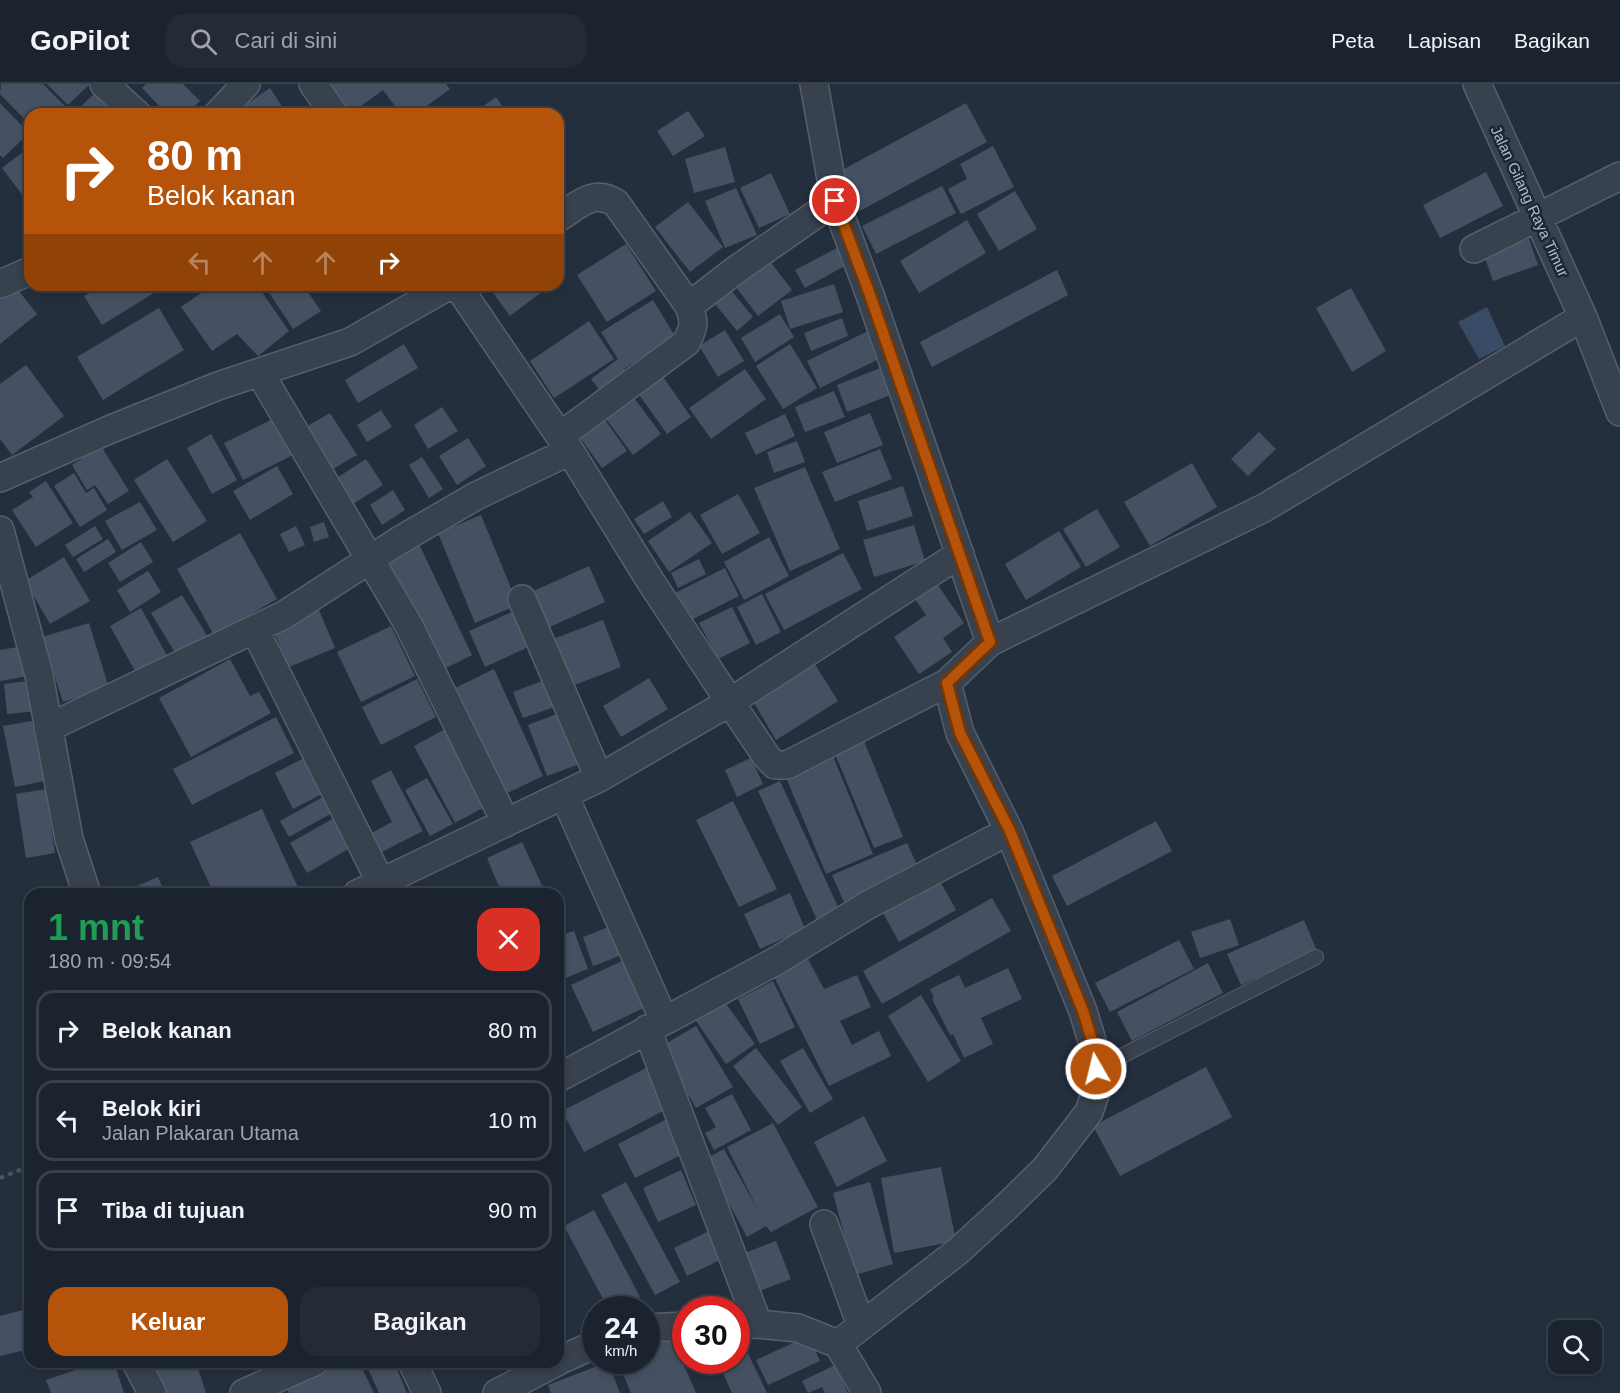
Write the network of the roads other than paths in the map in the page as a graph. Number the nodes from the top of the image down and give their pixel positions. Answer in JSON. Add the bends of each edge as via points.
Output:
{"nodes":[{"id":1,"x":104,"y":84,"type":"edge"},
{"id":2,"x":246,"y":84,"type":"edge"},
{"id":3,"x":313,"y":84,"type":"edge"},
{"id":4,"x":814,"y":84,"type":"edge"},
{"id":5,"x":1477,"y":84,"type":"edge"},
{"id":6,"x":130,"y":108,"type":"edge"},
{"id":7,"x":224,"y":108,"type":"edge"},
{"id":8,"x":330,"y":108,"type":"edge"},
{"id":9,"x":1620,"y":176,"type":"edge"},
{"id":10,"x":835,"y":201,"type":"junction"},
{"id":11,"x":564,"y":214,"type":"edge"},
{"id":12,"x":1538,"y":218,"type":"junction"},
{"id":13,"x":1474,"y":249,"type":"dead end"},
{"id":14,"x":24,"y":274,"type":"edge"},
{"id":15,"x":0,"y":284,"type":"edge"},
{"id":16,"x":439,"y":291,"type":"edge"},
{"id":17,"x":461,"y":291,"type":"edge"},
{"id":18,"x":689,"y":306,"type":"junction"},
{"id":19,"x":1583,"y":317,"type":"junction"},
{"id":20,"x":260,"y":374,"type":"junction"},
{"id":21,"x":1620,"y":412,"type":"edge"},
{"id":22,"x":565,"y":444,"type":"junction"},
{"id":23,"x":0,"y":478,"type":"edge"},
{"id":24,"x":0,"y":530,"type":"edge"},
{"id":25,"x":960,"y":554,"type":"junction"},
{"id":26,"x":370,"y":559,"type":"junction"},
{"id":27,"x":522,"y":599,"type":"dead end"},
{"id":28,"x":255,"y":630,"type":"junction"},
{"id":29,"x":990,"y":642,"type":"junction"},
{"id":30,"x":947,"y":683,"type":"junction"},
{"id":31,"x":730,"y":702,"type":"junction"},
{"id":32,"x":48,"y":728,"type":"junction"},
{"id":33,"x":598,"y":777,"type":"junction"},
{"id":34,"x":564,"y":795,"type":"junction"},
{"id":35,"x":506,"y":823,"type":"junction"},
{"id":36,"x":1010,"y":831,"type":"junction"},
{"id":37,"x":381,"y":883,"type":"junction"},
{"id":38,"x":85,"y":888,"type":"edge"},
{"id":39,"x":370,"y":888,"type":"edge"},
{"id":40,"x":1316,"y":957,"type":"dead end"},
{"id":41,"x":655,"y":1024,"type":"junction"},
{"id":42,"x":1096,"y":1069,"type":"junction"},
{"id":43,"x":564,"y":1075,"type":"edge"},
{"id":44,"x":824,"y":1224,"type":"dead end"},
{"id":45,"x":738,"y":1296,"type":"edge"},
{"id":46,"x":750,"y":1324,"type":"edge"},
{"id":47,"x":861,"y":1325,"type":"junction"},
{"id":48,"x":838,"y":1344,"type":"junction"},
{"id":49,"x":582,"y":1350,"type":"edge"},
{"id":50,"x":564,"y":1359,"type":"edge"},
{"id":51,"x":139,"y":1368,"type":"edge"},
{"id":52,"x":300,"y":1368,"type":"edge"},
{"id":53,"x":415,"y":1368,"type":"edge"},
{"id":54,"x":545,"y":1368,"type":"edge"},
{"id":55,"x":152,"y":1393,"type":"edge"},
{"id":56,"x":244,"y":1393,"type":"edge"},
{"id":57,"x":427,"y":1393,"type":"edge"},
{"id":58,"x":497,"y":1393,"type":"edge"},
{"id":59,"x":867,"y":1393,"type":"edge"}],
"edges":[{"from":1,"to":6,"type":"street"},
{"from":2,"to":7,"type":"street"},
{"from":3,"to":8,"type":"street"},
{"from":4,"to":10,"type":"street"},
{"from":5,"to":12,"type":"street","name":"Jalan Gilang Raya Timur"},
{"from":9,"to":12,"type":"street"},
{"from":10,"to":18,"type":"street"},
{"from":10,"to":25,"type":"street"},
{"from":11,"to":18,"type":"street","via":[[594,196],[616,203]]},
{"from":12,"to":13,"type":"street"},
{"from":12,"to":19,"type":"street","name":"Jalan Gilang Raya Timur"},
{"from":14,"to":15,"type":"street"},
{"from":16,"to":20,"type":"street","via":[[350,342]]},
{"from":17,"to":22,"type":"street"},
{"from":18,"to":22,"type":"street","via":[[693,329],[686,343]]},
{"from":19,"to":21,"type":"street","name":"Jalan Gilang Raya Timur"},
{"from":19,"to":29,"type":"street","via":[[1264,508]]},
{"from":20,"to":23,"type":"street","via":[[218,386]]},
{"from":20,"to":26,"type":"street"},
{"from":22,"to":26,"type":"street"},
{"from":22,"to":31,"type":"street"},
{"from":24,"to":32,"type":"street","via":[[39,675]]},
{"from":25,"to":29,"type":"street"},
{"from":25,"to":31,"type":"street"},
{"from":26,"to":28,"type":"street"},
{"from":26,"to":35,"type":"street","via":[[408,624]]},
{"from":27,"to":33,"type":"street"},
{"from":28,"to":32,"type":"street"},
{"from":28,"to":37,"type":"street"},
{"from":29,"to":30,"type":"street"},
{"from":30,"to":31,"type":"street","via":[[787,765],[775,765],[767,757]]},
{"from":30,"to":36,"type":"street","via":[[960,733]]},
{"from":31,"to":33,"type":"street"},
{"from":32,"to":38,"type":"street","via":[[69,839]]},
{"from":33,"to":34,"type":"street"},
{"from":34,"to":35,"type":"street"},
{"from":34,"to":41,"type":"street"},
{"from":35,"to":37,"type":"street"},
{"from":36,"to":41,"type":"street"},
{"from":36,"to":42,"type":"street","via":[[1083,1011]]},
{"from":37,"to":39,"type":"street"},
{"from":40,"to":42,"type":"lane"},
{"from":41,"to":43,"type":"street"},
{"from":41,"to":45,"type":"street"},
{"from":42,"to":47,"type":"street","via":[[1096,1091],[1089,1112],[1045,1169],[957,1252]]},
{"from":44,"to":47,"type":"street"},
{"from":46,"to":48,"type":"street","via":[[798,1328]]},
{"from":47,"to":48,"type":"street"},
{"from":48,"to":59,"type":"street"},
{"from":49,"to":50,"type":"street"},
{"from":51,"to":55,"type":"street"},
{"from":52,"to":56,"type":"street"},
{"from":53,"to":57,"type":"street"},
{"from":54,"to":58,"type":"street"}]}
